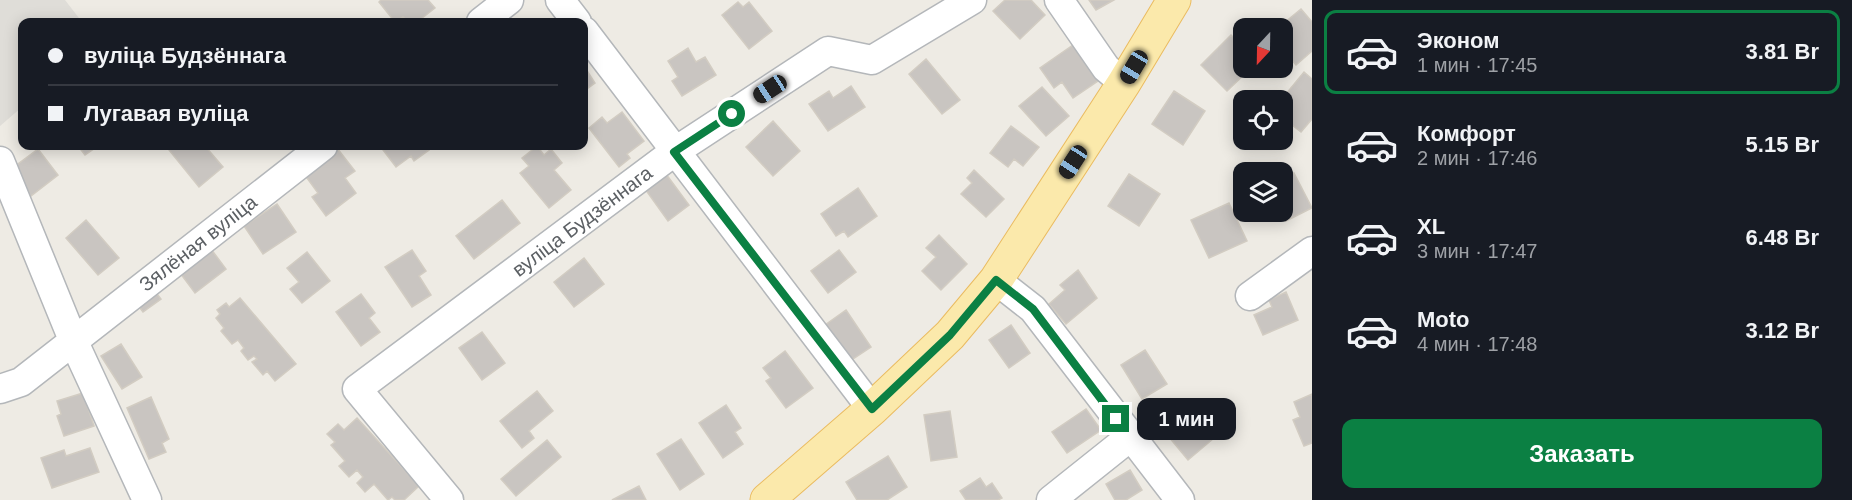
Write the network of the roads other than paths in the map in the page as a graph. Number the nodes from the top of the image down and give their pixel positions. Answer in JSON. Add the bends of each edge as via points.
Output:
{"nodes":[{"id":1,"x":509,"y":0,"type":"edge"},
{"id":2,"x":560,"y":0,"type":"edge"},
{"id":3,"x":972,"y":0,"type":"edge"},
{"id":4,"x":1059,"y":0,"type":"edge"},
{"id":5,"x":1174,"y":0,"type":"edge"},
{"id":6,"x":486,"y":18,"type":"edge"},
{"id":7,"x":574,"y":18,"type":"edge"},
{"id":8,"x":588,"y":36,"type":"edge"},
{"id":9,"x":1124,"y":83,"type":"junction"},
{"id":10,"x":317,"y":150,"type":"edge"},
{"id":11,"x":674,"y":152,"type":"junction"},
{"id":12,"x":0,"y":161,"type":"edge"},
{"id":13,"x":1312,"y":251,"type":"edge"},
{"id":14,"x":996,"y":280,"type":"junction"},
{"id":15,"x":1250,"y":296,"type":"dead end"},
{"id":16,"x":73,"y":340,"type":"junction"},
{"id":17,"x":0,"y":389,"type":"edge"},
{"id":18,"x":872,"y":409,"type":"junction"},
{"id":19,"x":1130,"y":437,"type":"junction"},
{"id":20,"x":147,"y":500,"type":"edge"},
{"id":21,"x":449,"y":500,"type":"edge"},
{"id":22,"x":767,"y":500,"type":"edge"},
{"id":23,"x":1051,"y":500,"type":"edge"},
{"id":24,"x":1180,"y":500,"type":"edge"}],
"edges":[{"from":1,"to":6,"type":"street"},
{"from":2,"to":7,"type":"street"},
{"from":3,"to":11,"type":"street","name":"вуліца Будзённага","via":[[872,60],[828,51]]},
{"from":4,"to":9,"type":"street","via":[[1106,68]]},
{"from":5,"to":9,"type":"main road"},
{"from":8,"to":11,"type":"street"},
{"from":9,"to":14,"type":"main road"},
{"from":10,"to":16,"type":"street","name":"Зялёная вуліца"},
{"from":11,"to":18,"type":"street"},
{"from":11,"to":21,"type":"street","name":"вуліца Будзённага","via":[[357,389]]},
{"from":12,"to":16,"type":"street"},
{"from":13,"to":15,"type":"street"},
{"from":14,"to":18,"type":"main road","via":[[950,335]]},
{"from":14,"to":19,"type":"street","via":[[1033,309]]},
{"from":16,"to":17,"type":"street","name":"Зялёная вуліца","via":[[21,382]]},
{"from":16,"to":20,"type":"street"},
{"from":18,"to":22,"type":"main road"},
{"from":19,"to":23,"type":"street"},
{"from":19,"to":24,"type":"street"}]}
